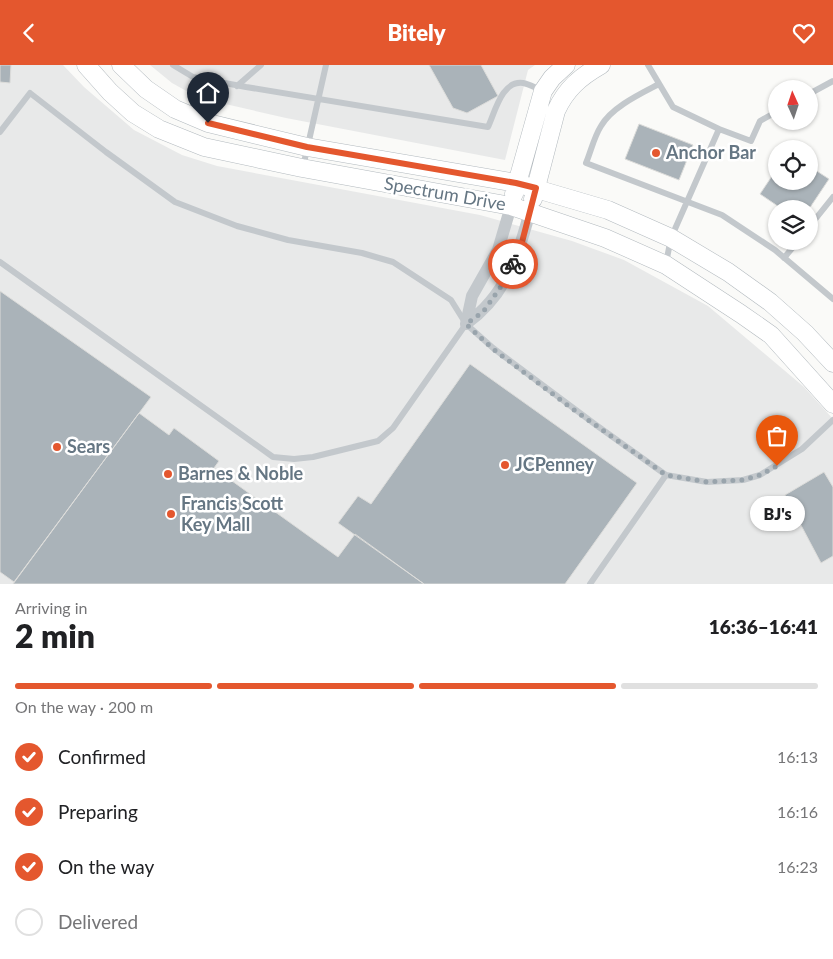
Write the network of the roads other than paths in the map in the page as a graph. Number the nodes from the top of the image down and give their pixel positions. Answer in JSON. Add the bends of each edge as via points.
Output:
{"nodes":[{"id":1,"x":86,"y":65,"type":"edge"},
{"id":2,"x":121,"y":65,"type":"edge"},
{"id":3,"x":173,"y":65,"type":"edge"},
{"id":4,"x":261,"y":65,"type":"edge"},
{"id":5,"x":326,"y":65,"type":"edge"},
{"id":6,"x":566,"y":65,"type":"edge"},
{"id":7,"x":601,"y":65,"type":"edge"},
{"id":8,"x":648,"y":65,"type":"edge"},
{"id":9,"x":833,"y":81,"type":"edge"},
{"id":10,"x":658,"y":84,"type":"junction"},
{"id":11,"x":236,"y":86,"type":"junction"},
{"id":12,"x":818,"y":89,"type":"edge"},
{"id":13,"x":543,"y":91,"type":"junction"},
{"id":14,"x":318,"y":99,"type":"junction"},
{"id":15,"x":768,"y":116,"type":"edge"},
{"id":16,"x":718,"y":129,"type":"junction"},
{"id":17,"x":0,"y":132,"type":"edge"},
{"id":18,"x":307,"y":147,"type":"junction"},
{"id":19,"x":302,"y":168,"type":"junction"},
{"id":20,"x":516,"y":183,"type":"junction"},
{"id":21,"x":536,"y":188,"type":"junction"},
{"id":22,"x":833,"y":197,"type":"edge"},
{"id":23,"x":687,"y":202,"type":"junction"},
{"id":24,"x":511,"y":206,"type":"junction"},
{"id":25,"x":530,"y":211,"type":"junction"},
{"id":26,"x":818,"y":216,"type":"edge"},
{"id":27,"x":671,"y":238,"type":"junction"},
{"id":28,"x":791,"y":250,"type":"edge"},
{"id":29,"x":784,"y":258,"type":"junction"},
{"id":30,"x":0,"y":262,"type":"edge"},
{"id":31,"x":666,"y":265,"type":"junction"},
{"id":32,"x":833,"y":299,"type":"edge"},
{"id":33,"x":466,"y":324,"type":"junction"},
{"id":34,"x":833,"y":363,"type":"edge"},
{"id":35,"x":833,"y":404,"type":"edge"},
{"id":36,"x":833,"y":421,"type":"edge"},
{"id":37,"x":666,"y":475,"type":"junction"},
{"id":38,"x":590,"y":584,"type":"edge"}],
"edges":[{"from":1,"to":19,"type":"main road","name":"Spectrum Drive","via":[[133,113],[159,129],[204,147]]},
{"from":2,"to":18,"type":"main road","name":"Spectrum Drive","via":[[146,89],[175,109],[208,123]]},
{"from":3,"to":11,"type":"lane","via":[[193,77]]},
{"from":4,"to":11,"type":"lane"},
{"from":5,"to":14,"type":"lane"},
{"from":6,"to":13,"type":"main road"},
{"from":7,"to":21,"type":"main road","via":[[578,79],[562,98]]},
{"from":8,"to":10,"type":"lane"},
{"from":9,"to":12,"type":"lane"},
{"from":10,"to":16,"type":"lane","via":[[674,107]]},
{"from":10,"to":23,"type":"lane","via":[[618,108],[601,125],[586,163]]},
{"from":11,"to":14,"type":"lane"},
{"from":13,"to":14,"type":"lane","via":[[522,83],[512,85],[503,93],[488,127]]},
{"from":13,"to":20,"type":"main road"},
{"from":14,"to":18,"type":"lane"},
{"from":15,"to":16,"type":"lane","via":[[760,121],[751,141]]},
{"from":16,"to":23,"type":"lane"},
{"from":17,"to":33,"type":"lane","via":[[30,93],[175,202],[237,227],[393,262],[451,300]]},
{"from":18,"to":19,"type":"lane"},
{"from":18,"to":20,"type":"main road","name":"Spectrum Drive"},
{"from":19,"to":24,"type":"main road","name":"Spectrum Drive"},
{"from":20,"to":21,"type":"main road","name":"Spectrum Drive"},
{"from":20,"to":24,"type":"main road"},
{"from":21,"to":25,"type":"main road"},
{"from":21,"to":27,"type":"main road","name":"Spectrum Drive","via":[[608,210]]},
{"from":22,"to":26,"type":"lane"},
{"from":23,"to":27,"type":"lane"},
{"from":23,"to":29,"type":"lane","via":[[722,215]]},
{"from":24,"to":25,"type":"main road","name":"Spectrum Drive"},
{"from":24,"to":33,"type":"street","via":[[498,250],[472,296]]},
{"from":25,"to":31,"type":"main road","name":"Spectrum Drive","via":[[605,238]]},
{"from":25,"to":33,"type":"street","via":[[521,246],[507,278],[483,312]]},
{"from":27,"to":31,"type":"lane"},
{"from":27,"to":34,"type":"main road","name":"Spectrum Drive","via":[[770,302]]},
{"from":28,"to":29,"type":"lane"},
{"from":29,"to":32,"type":"lane"},
{"from":30,"to":33,"type":"lane","via":[[273,457],[313,457],[378,441],[394,428]]},
{"from":31,"to":35,"type":"main road","name":"Spectrum Drive","via":[[771,335]]},
{"from":33,"to":37,"type":"lane","via":[[493,349]]},
{"from":36,"to":37,"type":"lane","via":[[802,449],[760,475],[743,480],[707,482]]},
{"from":37,"to":38,"type":"lane"}]}
